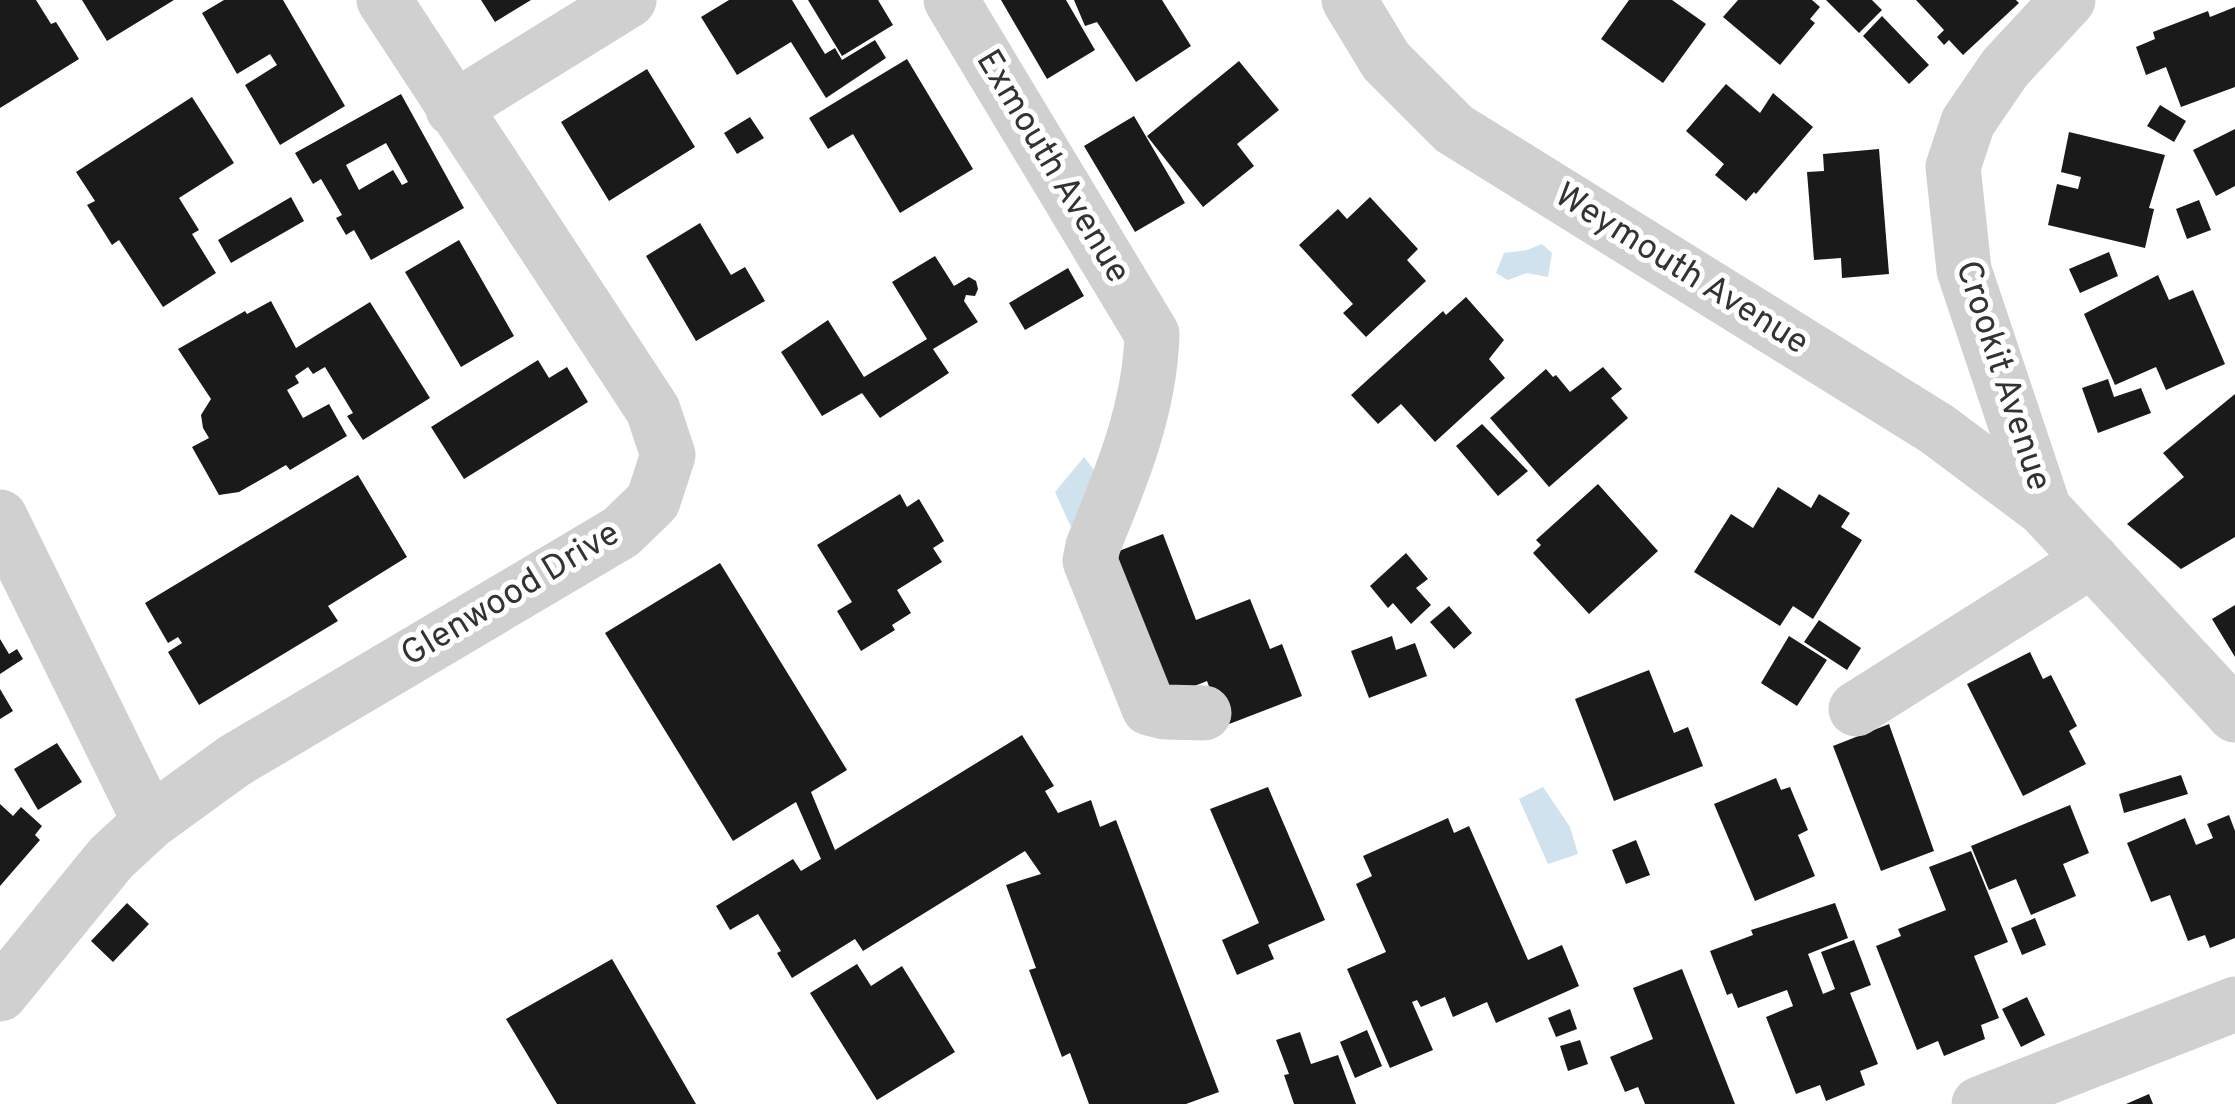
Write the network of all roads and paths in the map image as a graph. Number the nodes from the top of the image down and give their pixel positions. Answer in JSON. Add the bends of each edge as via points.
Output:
{"nodes":[{"id":1,"x":384,"y":0,"type":"edge"},
{"id":2,"x":629,"y":0,"type":"edge"},
{"id":3,"x":951,"y":0,"type":"edge"},
{"id":4,"x":1349,"y":0,"type":"edge"},
{"id":5,"x":2068,"y":0,"type":"edge"},
{"id":6,"x":453,"y":109,"type":"junction"},
{"id":7,"x":2044,"y":510,"type":"junction"},
{"id":8,"x":0,"y":517,"type":"edge"},
{"id":9,"x":2092,"y":560,"type":"junction"},
{"id":10,"x":1856,"y":709,"type":"dead end"},
{"id":11,"x":1204,"y":713,"type":"dead end"},
{"id":12,"x":2235,"y":716,"type":"edge"},
{"id":13,"x":150,"y":822,"type":"junction"},
{"id":14,"x":0,"y":994,"type":"edge"},
{"id":15,"x":2235,"y":1004,"type":"edge"},
{"id":16,"x":1978,"y":1104,"type":"edge"}],
"edges":[{"from":1,"to":6,"type":"street","name":"Glenwood Drive"},
{"from":2,"to":6,"type":"street"},
{"from":3,"to":11,"type":"street","name":"Exmouth Avenue","via":[[1152,334],[1142,414],[1090,561],[1149,708]]},
{"from":4,"to":7,"type":"street","name":"Weymouth Avenue","via":[[1386,61],[1454,129],[1937,429]]},
{"from":5,"to":7,"type":"street","name":"Crookit Avenue","via":[[2005,68],[1968,122],[1952,167],[1964,270]]},
{"from":6,"to":13,"type":"street","name":"Glenwood Drive","via":[[653,410],[668,455],[653,501],[621,532],[234,761]]},
{"from":7,"to":9,"type":"street","name":"Crookit Avenue"},
{"from":8,"to":13,"type":"street"},
{"from":9,"to":10,"type":"street"},
{"from":9,"to":12,"type":"street","name":"Crookit Avenue"},
{"from":13,"to":14,"type":"street","name":"Glenwood Drive","via":[[111,858]]},
{"from":15,"to":16,"type":"street"}]}
